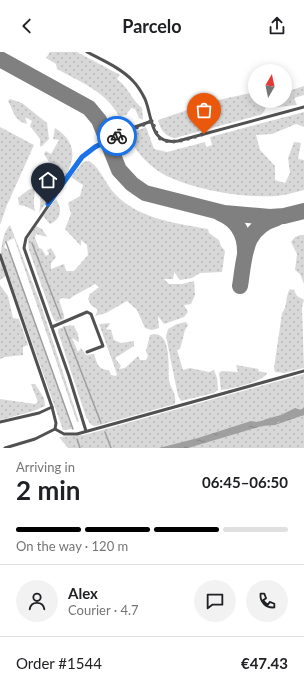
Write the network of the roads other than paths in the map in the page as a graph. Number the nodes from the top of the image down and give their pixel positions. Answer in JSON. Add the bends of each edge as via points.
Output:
{"nodes":[{"id":1,"x":86,"y":52,"type":"edge"},
{"id":2,"x":304,"y":107,"type":"edge"},
{"id":3,"x":152,"y":121,"type":"junction"},
{"id":4,"x":0,"y":255,"type":"edge"},
{"id":5,"x":52,"y":327,"type":"junction"},
{"id":6,"x":87,"y":352,"type":"dead end"},
{"id":7,"x":304,"y":371,"type":"edge"},
{"id":8,"x":52,"y":407,"type":"junction"},
{"id":9,"x":0,"y":422,"type":"edge"},
{"id":10,"x":55,"y":429,"type":"junction"},
{"id":11,"x":86,"y":432,"type":"junction"},
{"id":12,"x":5,"y":448,"type":"edge"}],
"edges":[{"from":1,"to":3,"type":"lane","via":[[116,68],[132,81],[145,98]]},
{"from":2,"to":3,"type":"lane","via":[[173,142],[158,137]]},
{"from":3,"to":5,"type":"lane","via":[[95,147],[82,157],[26,238],[24,248]]},
{"from":4,"to":8,"type":"lane"},
{"from":5,"to":6,"type":"lane","via":[[87,312],[91,314],[103,346]]},
{"from":5,"to":11,"type":"lane"},
{"from":7,"to":11,"type":"lane"},
{"from":8,"to":9,"type":"lane","via":[[39,414]]},
{"from":8,"to":10,"type":"lane"},
{"from":10,"to":11,"type":"lane","via":[[64,434]]},
{"from":10,"to":12,"type":"lane","via":[[35,439]]}]}
